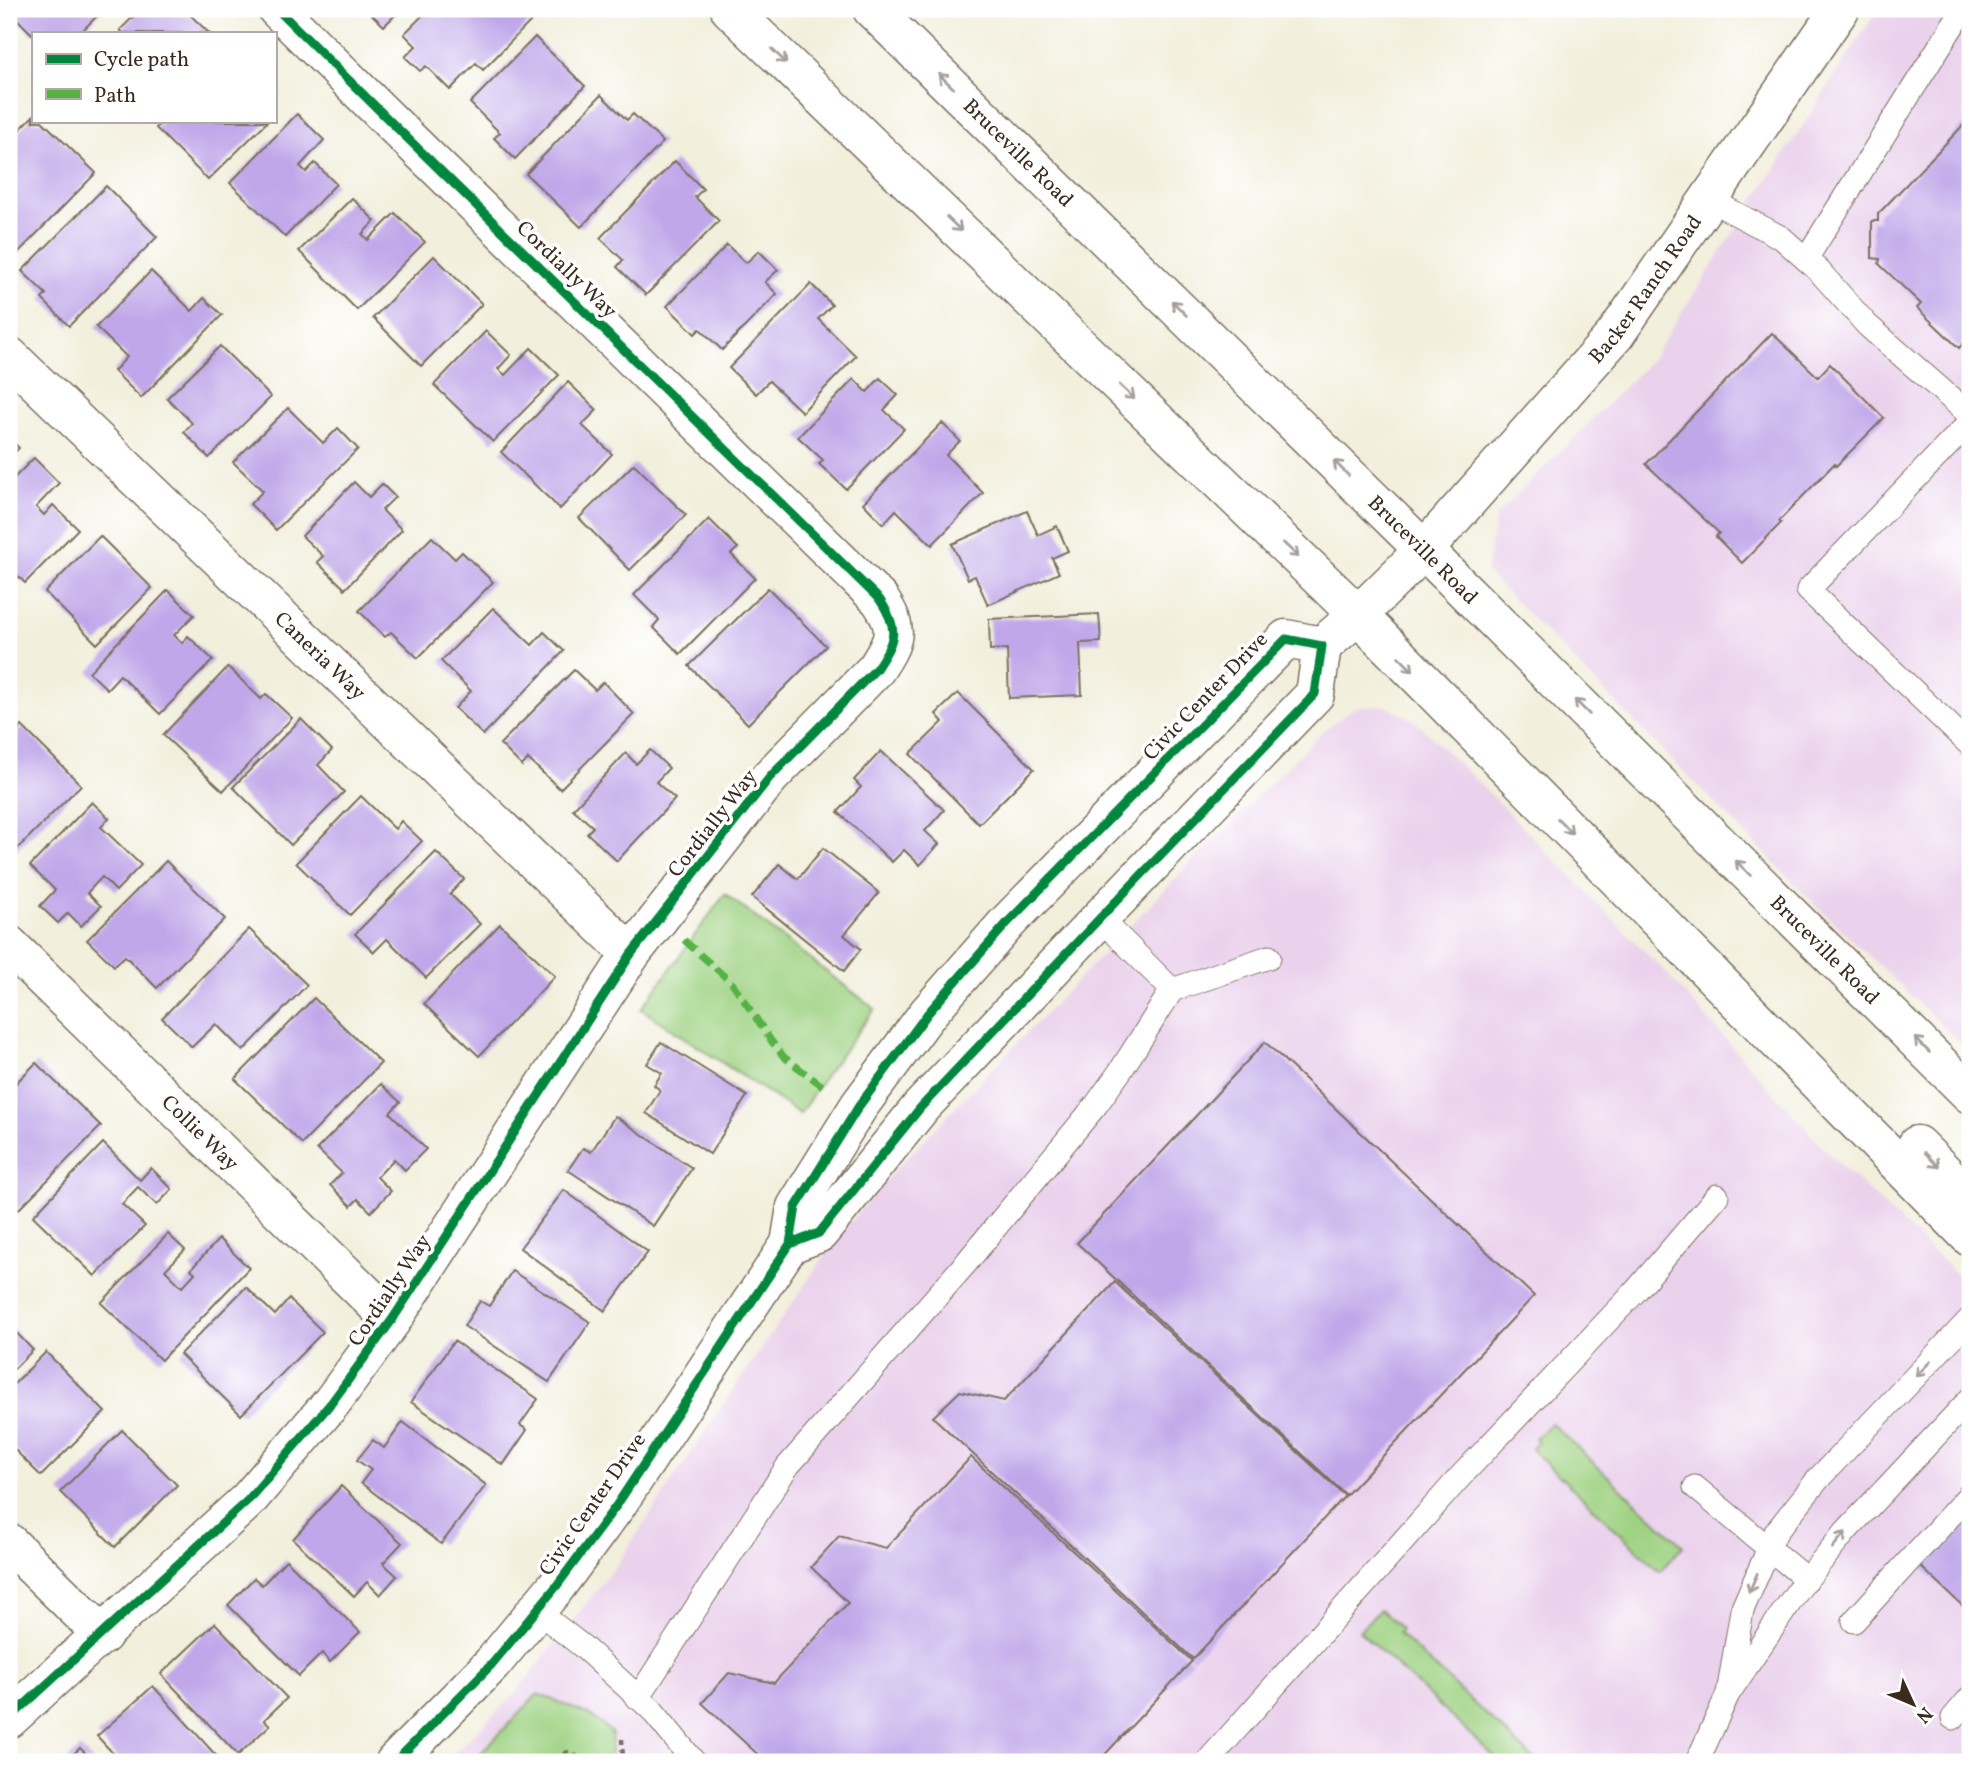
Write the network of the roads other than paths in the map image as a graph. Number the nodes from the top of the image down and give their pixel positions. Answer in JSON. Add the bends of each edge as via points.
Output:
{"nodes":[{"id":1,"x":277,"y":9,"type":"edge"},
{"id":2,"x":730,"y":9,"type":"edge"},
{"id":3,"x":873,"y":9,"type":"edge"},
{"id":4,"x":1840,"y":9,"type":"edge"},
{"id":5,"x":1962,"y":9,"type":"edge"},
{"id":6,"x":1708,"y":199,"type":"junction"},
{"id":7,"x":1806,"y":259,"type":"junction"},
{"id":8,"x":9,"y":356,"type":"edge"},
{"id":9,"x":1970,"y":415,"type":"edge"},
{"id":10,"x":1970,"y":422,"type":"edge"},
{"id":11,"x":1424,"y":550,"type":"junction"},
{"id":12,"x":1358,"y":615,"type":"junction"},
{"id":13,"x":1321,"y":646,"type":"junction"},
{"id":14,"x":1970,"y":745,"type":"edge"},
{"id":15,"x":1100,"y":918,"type":"junction"},
{"id":16,"x":9,"y":945,"type":"edge"},
{"id":17,"x":631,"y":954,"type":"junction"},
{"id":18,"x":1269,"y":957,"type":"dead end"},
{"id":19,"x":1712,"y":975,"type":"junction"},
{"id":20,"x":1172,"y":990,"type":"junction"},
{"id":21,"x":1970,"y":1094,"type":"edge"},
{"id":22,"x":1970,"y":1194,"type":"edge"},
{"id":23,"x":1717,"y":1196,"type":"dead end"},
{"id":24,"x":1970,"y":1237,"type":"edge"},
{"id":25,"x":790,"y":1244,"type":"junction"},
{"id":26,"x":1970,"y":1319,"type":"edge"},
{"id":27,"x":392,"y":1320,"type":"junction"},
{"id":28,"x":1970,"y":1399,"type":"edge"},
{"id":29,"x":1695,"y":1487,"type":"dead end"},
{"id":30,"x":1970,"y":1494,"type":"edge"},
{"id":31,"x":9,"y":1543,"type":"edge"},
{"id":32,"x":1769,"y":1548,"type":"junction"},
{"id":33,"x":1806,"y":1579,"type":"junction"},
{"id":34,"x":537,"y":1611,"type":"junction"},
{"id":35,"x":1854,"y":1621,"type":"dead end"},
{"id":36,"x":103,"y":1634,"type":"junction"},
{"id":37,"x":1728,"y":1694,"type":"junction"},
{"id":38,"x":638,"y":1698,"type":"junction"},
{"id":39,"x":1970,"y":1698,"type":"edge"},
{"id":40,"x":1953,"y":1718,"type":"dead end"},
{"id":41,"x":9,"y":1719,"type":"edge"},
{"id":42,"x":395,"y":1762,"type":"edge"},
{"id":43,"x":694,"y":1762,"type":"edge"},
{"id":44,"x":1207,"y":1762,"type":"edge"},
{"id":45,"x":1696,"y":1762,"type":"edge"}],
"edges":[{"from":1,"to":17,"type":"street","name":"Cordially Way","via":[[880,600],[890,615],[894,632],[876,668],[770,777]]},
{"from":2,"to":12,"type":"street","one_way":true},
{"from":11,"to":3,"type":"street","name":"Bruceville Road","one_way":true},
{"from":4,"to":6,"type":"street","name":"Backer Ranch Road"},
{"from":5,"to":7,"type":"lane"},
{"from":6,"to":7,"type":"lane","via":[[1782,238]]},
{"from":6,"to":11,"type":"street","name":"Backer Ranch Road","via":[[1615,335]]},
{"from":7,"to":9,"type":"lane","via":[[1867,325]]},
{"from":8,"to":17,"type":"street","name":"Caneria Way"},
{"from":10,"to":14,"type":"lane","via":[[1808,590]]},
{"from":11,"to":12,"type":"street"},
{"from":21,"to":11,"type":"street","name":"Bruceville Road","one_way":true},
{"from":12,"to":13,"type":"street"},
{"from":12,"to":19,"type":"street","one_way":true},
{"from":13,"to":15,"type":"street","via":[[1315,694]]},
{"from":13,"to":25,"type":"street","name":"Civic Center Drive","via":[[1286,639],[999,932],[928,1013],[859,1106],[796,1208]]},
{"from":15,"to":20,"type":"lane"},
{"from":15,"to":25,"type":"street","via":[[921,1107],[819,1233]]},
{"from":16,"to":27,"type":"street","name":"Collie Way"},
{"from":17,"to":27,"type":"street","name":"Cordially Way"},
{"from":18,"to":20,"type":"lane"},
{"from":19,"to":22,"type":"street","one_way":true,"via":[[1811,1039]]},
{"from":19,"to":24,"type":"street"},
{"from":20,"to":38,"type":"lane","via":[[1096,1105],[966,1263],[787,1467]]},
{"from":23,"to":44,"type":"lane"},
{"from":25,"to":34,"type":"street","name":"Civic Center Drive","via":[[616,1506]]},
{"from":26,"to":32,"type":"lane","one_way":true,"via":[[1819,1478],[1776,1532]]},
{"from":27,"to":36,"type":"street","name":"Cordially Way","via":[[332,1402],[248,1500]]},
{"from":33,"to":28,"type":"lane","one_way":true},
{"from":29,"to":32,"type":"lane"},
{"from":30,"to":35,"type":"lane"},
{"from":31,"to":36,"type":"street"},
{"from":32,"to":33,"type":"lane"},
{"from":32,"to":37,"type":"lane","one_way":true,"via":[[1742,1610]]},
{"from":33,"to":37,"type":"lane"},
{"from":34,"to":38,"type":"lane"},
{"from":34,"to":42,"type":"street","name":"Civic Center Drive","via":[[492,1664]]},
{"from":36,"to":41,"type":"street","name":"Cordially Way"},
{"from":37,"to":45,"type":"lane"},
{"from":38,"to":43,"type":"lane"},
{"from":39,"to":40,"type":"lane"}]}
